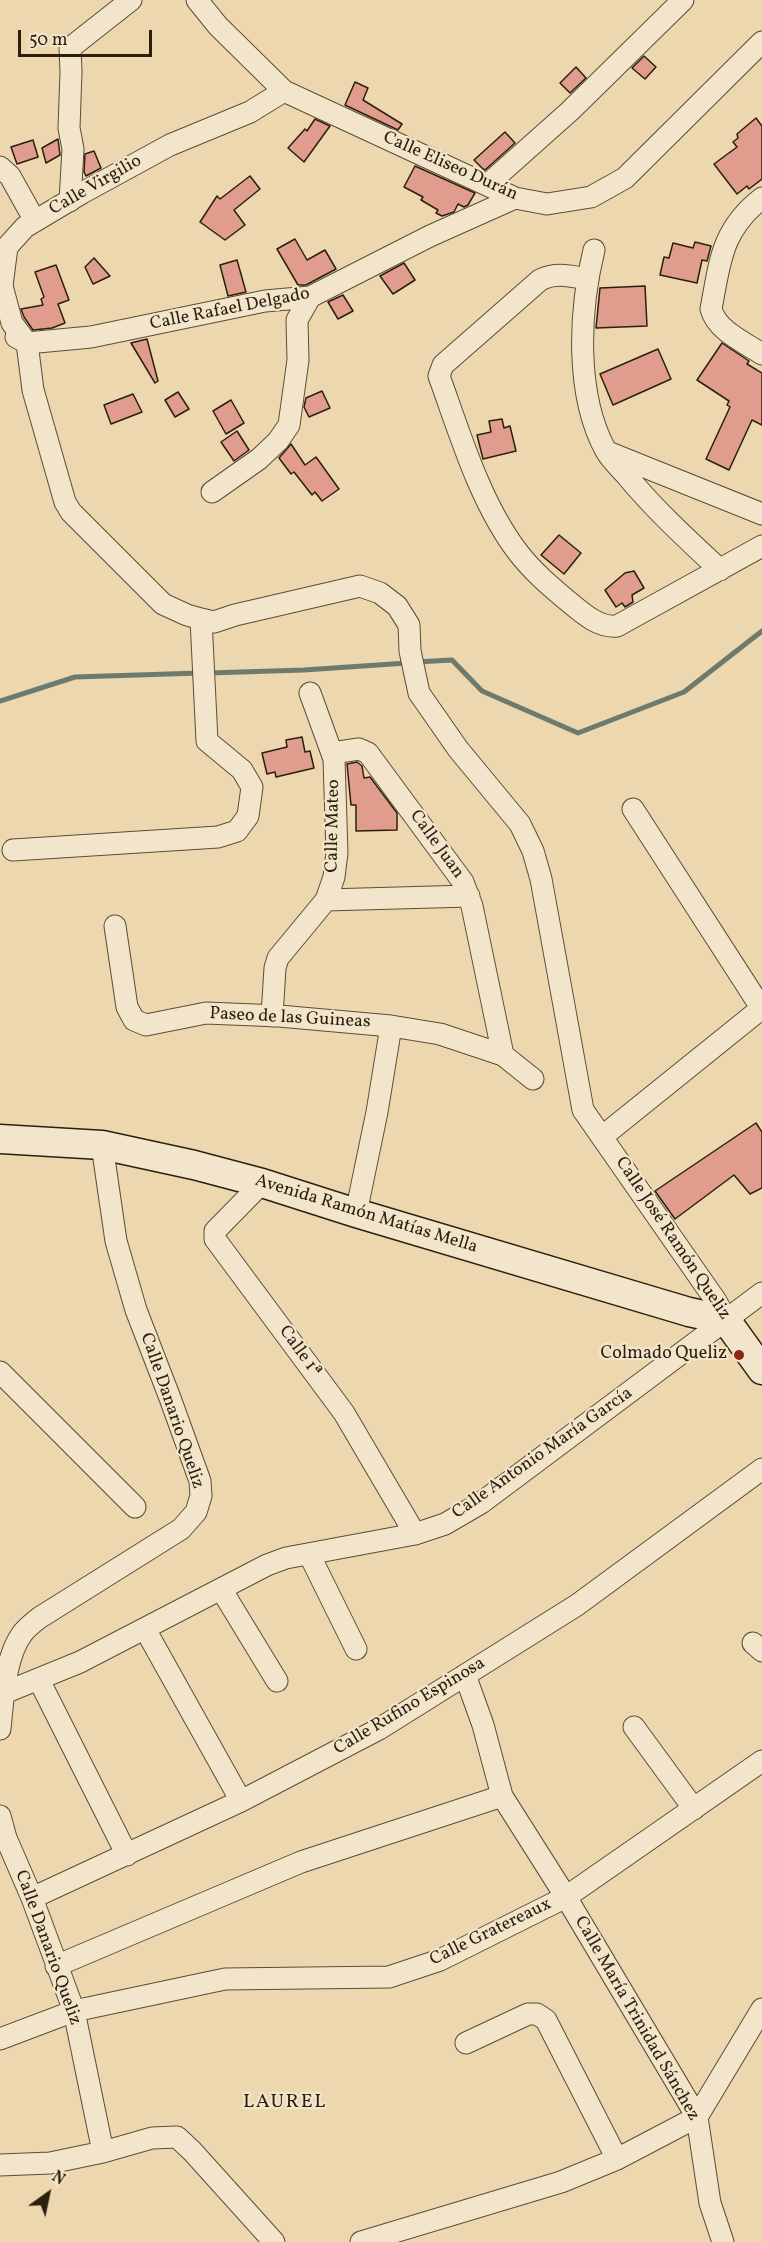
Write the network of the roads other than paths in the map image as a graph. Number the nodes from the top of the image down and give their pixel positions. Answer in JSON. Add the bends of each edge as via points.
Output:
{"nodes":[{"id":1,"x":132,"y":0,"type":"edge"},
{"id":2,"x":197,"y":0,"type":"edge"},
{"id":3,"x":683,"y":0,"type":"edge"},
{"id":4,"x":762,"y":42,"type":"edge"},
{"id":5,"x":284,"y":91,"type":"junction"},
{"id":6,"x":0,"y":167,"type":"edge"},
{"id":7,"x":488,"y":184,"type":"junction"},
{"id":8,"x":515,"y":198,"type":"junction"},
{"id":9,"x":762,"y":198,"type":"edge"},
{"id":10,"x":70,"y":201,"type":"junction"},
{"id":11,"x":35,"y":221,"type":"junction"},
{"id":12,"x":594,"y":250,"type":"dead end"},
{"id":13,"x":587,"y":279,"type":"junction"},
{"id":14,"x":310,"y":297,"type":"junction"},
{"id":15,"x":0,"y":328,"type":"edge"},
{"id":16,"x":27,"y":343,"type":"junction"},
{"id":17,"x":762,"y":354,"type":"edge"},
{"id":18,"x":607,"y":452,"type":"junction"},
{"id":19,"x":212,"y":492,"type":"dead end"},
{"id":20,"x":762,"y":514,"type":"edge"},
{"id":21,"x":762,"y":546,"type":"edge"},
{"id":22,"x":720,"y":570,"type":"junction"},
{"id":23,"x":201,"y":620,"type":"junction"},
{"id":24,"x":310,"y":693,"type":"dead end"},
{"id":25,"x":332,"y":753,"type":"junction"},
{"id":26,"x":633,"y":809,"type":"dead end"},
{"id":27,"x":13,"y":850,"type":"dead end"},
{"id":28,"x":469,"y":896,"type":"junction"},
{"id":29,"x":326,"y":900,"type":"junction"},
{"id":30,"x":115,"y":926,"type":"dead end"},
{"id":31,"x":762,"y":1009,"type":"edge"},
{"id":32,"x":272,"y":1016,"type":"junction"},
{"id":33,"x":391,"y":1026,"type":"junction"},
{"id":34,"x":503,"y":1055,"type":"junction"},
{"id":35,"x":533,"y":1079,"type":"dead end"},
{"id":36,"x":603,"y":1136,"type":"junction"},
{"id":37,"x":0,"y":1139,"type":"edge"},
{"id":38,"x":102,"y":1146,"type":"junction"},
{"id":39,"x":262,"y":1183,"type":"junction"},
{"id":40,"x":356,"y":1213,"type":"junction"},
{"id":41,"x":762,"y":1293,"type":"edge"},
{"id":42,"x":726,"y":1320,"type":"junction"},
{"id":43,"x":762,"y":1370,"type":"edge"},
{"id":44,"x":0,"y":1372,"type":"edge"},
{"id":45,"x":762,"y":1469,"type":"edge"},
{"id":46,"x":135,"y":1507,"type":"dead end"},
{"id":47,"x":415,"y":1534,"type":"junction"},
{"id":48,"x":309,"y":1554,"type":"junction"},
{"id":49,"x":221,"y":1590,"type":"junction"},
{"id":50,"x":145,"y":1629,"type":"junction"},
{"id":51,"x":356,"y":1649,"type":"dead end"},
{"id":52,"x":465,"y":1675,"type":"junction"},
{"id":53,"x":39,"y":1680,"type":"junction"},
{"id":54,"x":277,"y":1681,"type":"dead end"},
{"id":55,"x":4,"y":1693,"type":"junction"},
{"id":56,"x":634,"y":1726,"type":"dead end"},
{"id":57,"x":0,"y":1729,"type":"edge"},
{"id":58,"x":762,"y":1761,"type":"edge"},
{"id":59,"x":502,"y":1796,"type":"junction"},
{"id":60,"x":241,"y":1801,"type":"junction"},
{"id":61,"x":694,"y":1809,"type":"junction"},
{"id":62,"x":0,"y":1816,"type":"edge"},
{"id":63,"x":3,"y":1839,"type":"edge"},
{"id":64,"x":128,"y":1855,"type":"junction"},
{"id":65,"x":566,"y":1897,"type":"junction"},
{"id":66,"x":32,"y":1898,"type":"junction"},
{"id":67,"x":56,"y":1966,"type":"junction"},
{"id":68,"x":762,"y":2009,"type":"edge"},
{"id":69,"x":74,"y":2011,"type":"junction"},
{"id":70,"x":0,"y":2039,"type":"edge"},
{"id":71,"x":466,"y":2043,"type":"dead end"},
{"id":72,"x":697,"y":2117,"type":"junction"},
{"id":73,"x":103,"y":2152,"type":"junction"},
{"id":74,"x":617,"y":2159,"type":"junction"},
{"id":75,"x":0,"y":2165,"type":"edge"},
{"id":76,"x":274,"y":2242,"type":"edge"},
{"id":77,"x":361,"y":2242,"type":"edge"},
{"id":78,"x":723,"y":2242,"type":"edge"}],
"edges":[{"from":1,"to":10,"type":"street","via":[[70,48]]},
{"from":2,"to":5,"type":"street","name":"Calle Eliseo Durán"},
{"from":3,"to":7,"type":"street","via":[[570,111]]},
{"from":4,"to":8,"type":"street","name":"Calle Eliseo Durán","via":[[625,178],[591,197],[547,204]]},
{"from":5,"to":7,"type":"street","name":"Calle Eliseo Durán"},
{"from":5,"to":10,"type":"street","name":"Calle Virgilio","via":[[250,112],[170,145]]},
{"from":6,"to":11,"type":"street","via":[[10,176]]},
{"from":7,"to":8,"type":"street","name":"Calle Eliseo Durán"},
{"from":8,"to":14,"type":"street","name":"Calle Rafael Delgado"},
{"from":9,"to":17,"type":"street","via":[[734,226],[722,250],[711,309],[719,325]]},
{"from":10,"to":11,"type":"street","name":"Calle Virgilio"},
{"from":11,"to":16,"type":"street","name":"Calle Virgilio","via":[[7,247],[2,286],[12,323]]},
{"from":12,"to":13,"type":"street"},
{"from":13,"to":18,"type":"street","via":[[582,361],[590,409]]},
{"from":13,"to":22,"type":"street","via":[[549,275],[540,280],[443,364],[439,376],[489,504],[517,550],[544,581],[603,625],[617,626]]},
{"from":14,"to":16,"type":"street","name":"Calle Rafael Delgado","via":[[265,301],[91,337]]},
{"from":14,"to":19,"type":"street","via":[[297,320],[298,360],[288,425],[259,459]]},
{"from":15,"to":16,"type":"street"},
{"from":16,"to":23,"type":"street","via":[[33,390],[71,512],[163,604]]},
{"from":18,"to":20,"type":"street"},
{"from":18,"to":22,"type":"street","via":[[651,503]]},
{"from":21,"to":22,"type":"street"},
{"from":23,"to":27,"type":"street","via":[[207,741],[242,770],[252,787],[248,816],[237,831],[218,837]]},
{"from":23,"to":36,"type":"street","via":[[214,622],[360,586],[380,593],[397,606],[409,625],[419,693],[458,749],[520,824],[533,851],[583,1110]]},
{"from":24,"to":25,"type":"street","name":"Calle Mateo"},
{"from":25,"to":28,"type":"street","name":"Calle Juan","via":[[359,749],[368,753],[455,868]]},
{"from":25,"to":29,"type":"street","name":"Calle Mateo","via":[[337,853]]},
{"from":26,"to":31,"type":"street"},
{"from":28,"to":29,"type":"street"},
{"from":28,"to":34,"type":"street","name":"Calle Juan"},
{"from":29,"to":32,"type":"street","name":"Calle Mateo","via":[[278,958]]},
{"from":30,"to":32,"type":"street","name":"Paseo de las Guineas","via":[[127,1006],[134,1020],[147,1025],[206,1013]]},
{"from":31,"to":36,"type":"street"},
{"from":32,"to":33,"type":"street","name":"Paseo de las Guineas"},
{"from":33,"to":34,"type":"street","name":"Paseo de las Guineas","via":[[440,1034]]},
{"from":33,"to":40,"type":"street"},
{"from":34,"to":35,"type":"street","name":"Paseo de las Guineas"},
{"from":36,"to":42,"type":"street","name":"Calle José Ramón Queliz"},
{"from":37,"to":38,"type":"street","name":"Avenida Ramón Matías Mella"},
{"from":38,"to":39,"type":"street","name":"Avenida Ramón Matías Mella"},
{"from":38,"to":55,"type":"street","name":"Calle Danario Queliz","via":[[116,1241],[136,1310],[200,1481],[201,1497],[196,1512],[181,1529],[39,1618],[22,1633],[12,1653]]},
{"from":39,"to":40,"type":"street","name":"Avenida Ramón Matías Mella"},
{"from":39,"to":47,"type":"street","name":"Calle 1ª","via":[[215,1231],[215,1239],[344,1413]]},
{"from":40,"to":42,"type":"street","name":"Avenida Ramón Matías Mella"},
{"from":41,"to":42,"type":"street","name":"Calle Antonio María García"},
{"from":42,"to":43,"type":"street","name":"Calle José Ramón Queliz"},
{"from":42,"to":47,"type":"street","name":"Calle Antonio María García","via":[[482,1503],[445,1524]]},
{"from":44,"to":46,"type":"street"},
{"from":45,"to":52,"type":"street","name":"Calle Rufino Espinosa","via":[[577,1605]]},
{"from":47,"to":48,"type":"street","name":"Calle Antonio María García"},
{"from":48,"to":49,"type":"street","name":"Calle Antonio María García","via":[[267,1565]]},
{"from":48,"to":51,"type":"street"},
{"from":49,"to":50,"type":"street","name":"Calle Antonio María García"},
{"from":49,"to":54,"type":"street"},
{"from":50,"to":53,"type":"street","name":"Calle Antonio María García"},
{"from":50,"to":60,"type":"street"},
{"from":52,"to":59,"type":"street","name":"Calle María Trinidad Sánchez"},
{"from":52,"to":60,"type":"street","name":"Calle Rufino Espinosa","via":[[379,1729]]},
{"from":53,"to":55,"type":"street","name":"Calle Antonio María García"},
{"from":53,"to":64,"type":"street"},
{"from":55,"to":57,"type":"street","name":"Calle Danario Queliz"},
{"from":56,"to":61,"type":"street"},
{"from":58,"to":61,"type":"street","name":"Calle Gratereaux"},
{"from":59,"to":65,"type":"street","name":"Calle María Trinidad Sánchez"},
{"from":59,"to":67,"type":"street","via":[[301,1862]]},
{"from":60,"to":64,"type":"street","name":"Calle Rufino Espinosa"},
{"from":61,"to":65,"type":"street","name":"Calle Gratereaux"},
{"from":62,"to":63,"type":"street","name":"Calle Danario Queliz"},
{"from":63,"to":66,"type":"street","name":"Calle Danario Queliz"},
{"from":64,"to":66,"type":"street","name":"Calle Rufino Espinosa"},
{"from":65,"to":69,"type":"street","name":"Calle Gratereaux","via":[[440,1960],[389,1977],[225,1980]]},
{"from":65,"to":72,"type":"street","name":"Calle María Trinidad Sánchez"},
{"from":66,"to":67,"type":"street","name":"Calle Danario Queliz"},
{"from":67,"to":69,"type":"street","name":"Calle Danario Queliz"},
{"from":68,"to":72,"type":"street"},
{"from":69,"to":70,"type":"street","name":"Calle Gratereaux"},
{"from":69,"to":73,"type":"street","name":"Calle Danario Queliz"},
{"from":71,"to":74,"type":"street","via":[[528,2014],[546,2020]]},
{"from":72,"to":74,"type":"street"},
{"from":72,"to":78,"type":"street","name":"Calle María Trinidad Sánchez","via":[[710,2203]]},
{"from":73,"to":75,"type":"street","via":[[50,2163]]},
{"from":73,"to":76,"type":"street","via":[[152,2138],[177,2137]]},
{"from":74,"to":77,"type":"street","via":[[561,2182]]}]}
